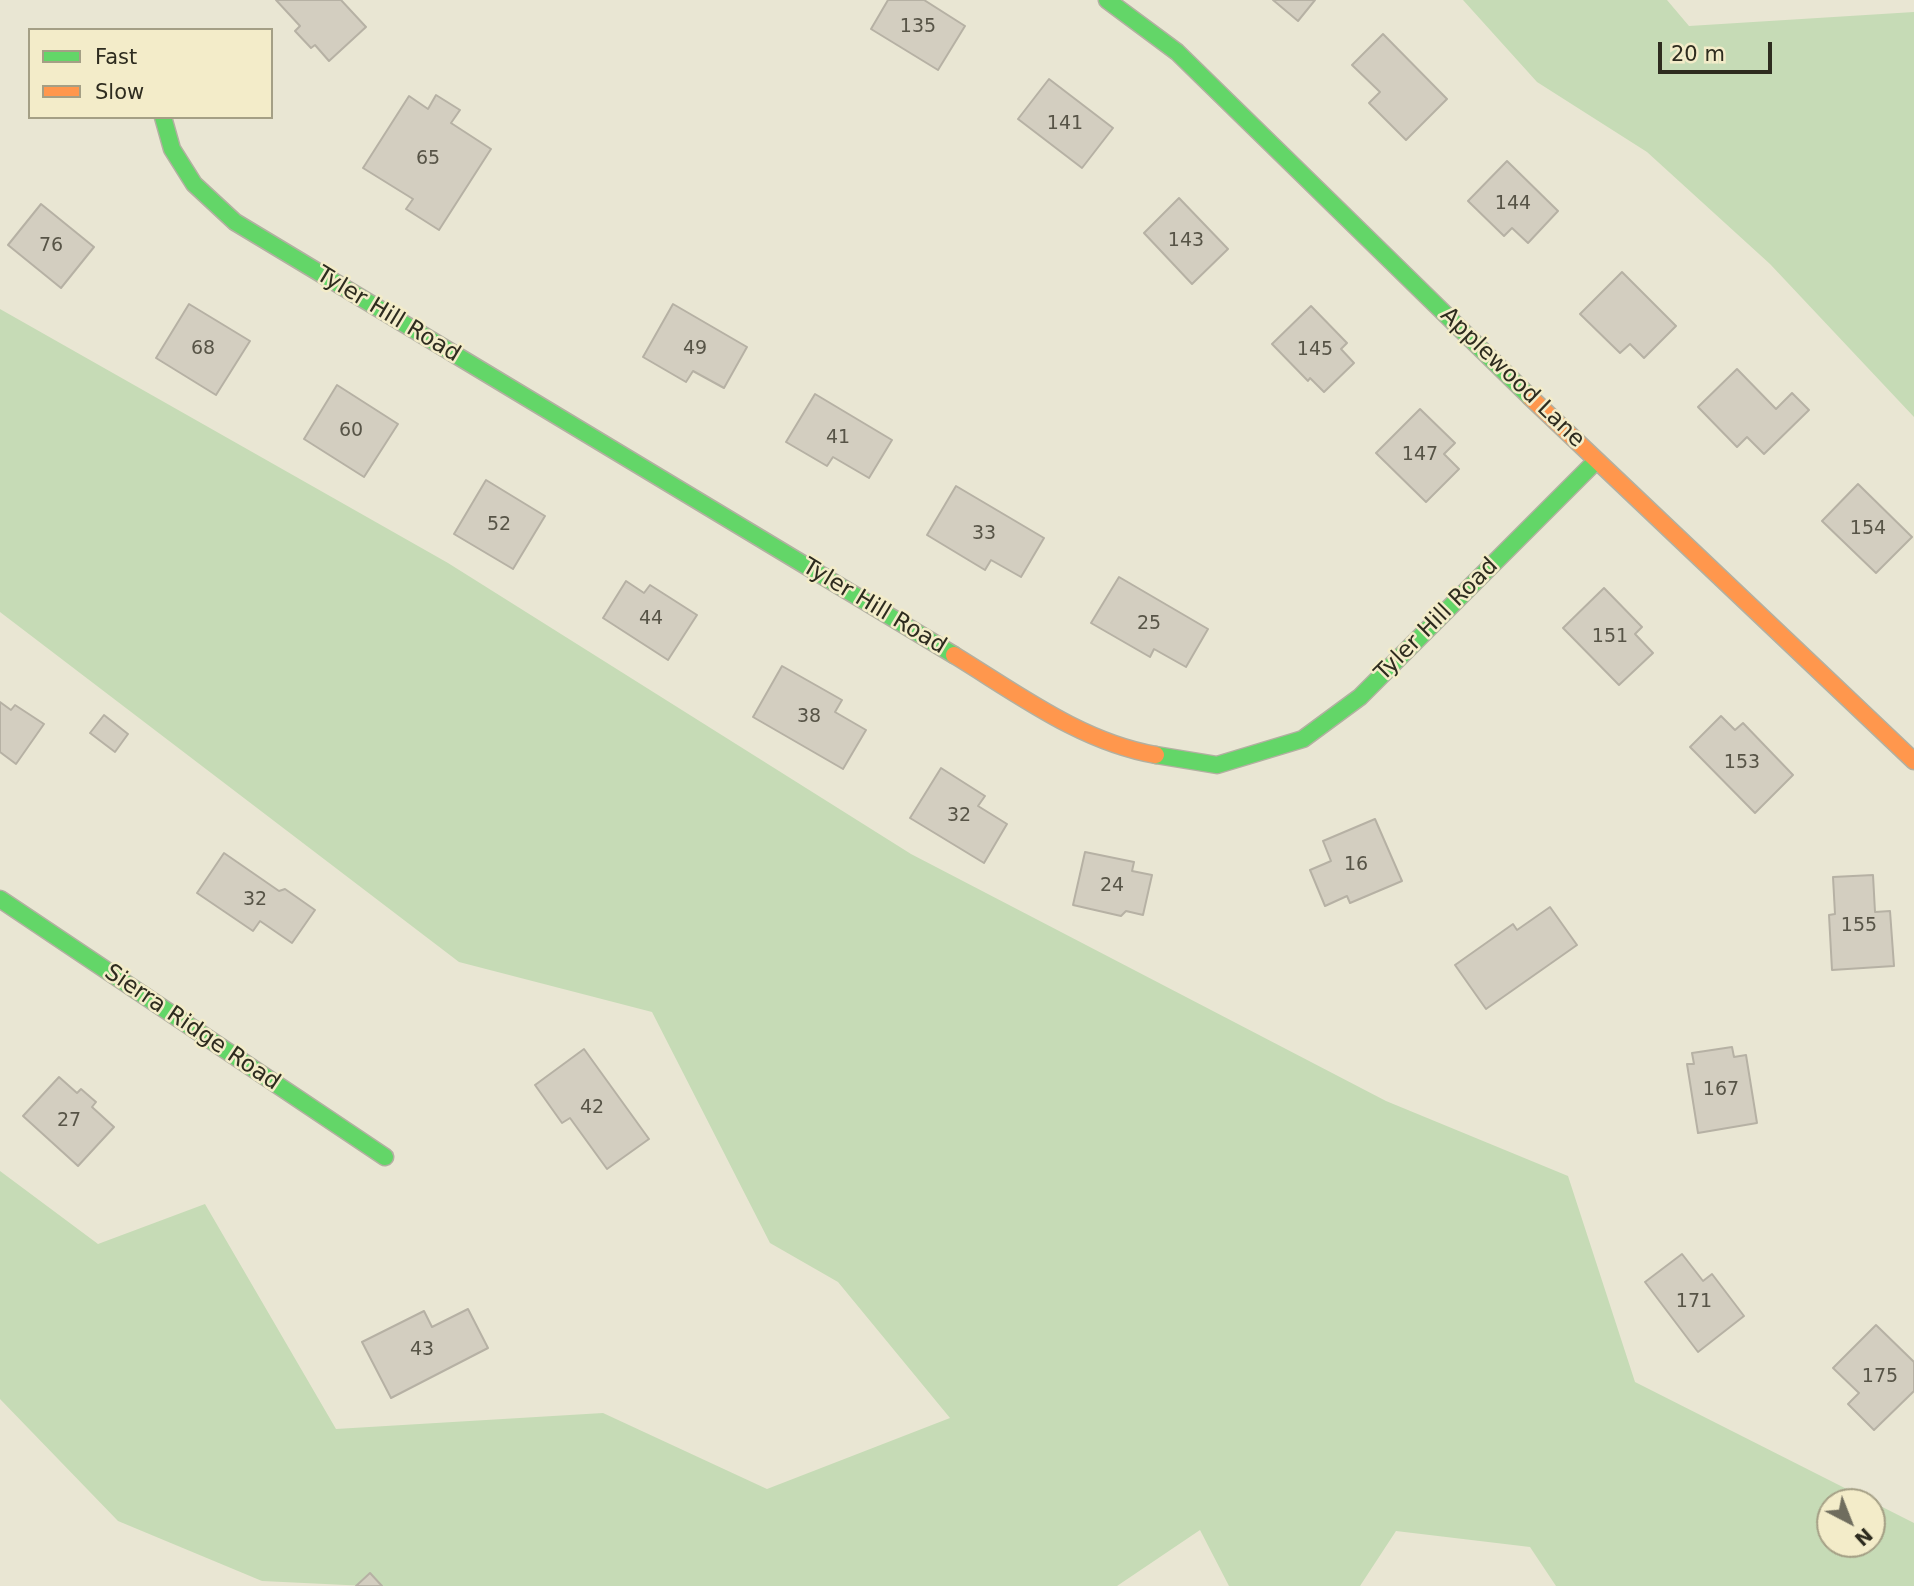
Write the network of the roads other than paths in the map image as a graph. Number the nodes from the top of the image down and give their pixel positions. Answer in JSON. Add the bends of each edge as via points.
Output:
{"nodes":[{"id":1,"x":1107,"y":0,"type":"edge"},
{"id":2,"x":164,"y":119,"type":"edge"},
{"id":3,"x":1596,"y":461,"type":"junction"},
{"id":4,"x":1914,"y":761,"type":"edge"},
{"id":5,"x":0,"y":898,"type":"edge"},
{"id":6,"x":384,"y":1157,"type":"dead end"}],
"edges":[{"from":1,"to":3,"type":"street","name":"Applewood Lane","via":[[1177,52]]},
{"from":2,"to":3,"type":"street","name":"Tyler Hill Road","via":[[172,149],[194,184],[235,222],[1083,733],[1141,752],[1217,765],[1303,739],[1360,697]]},
{"from":3,"to":4,"type":"street","name":"Applewood Lane"},
{"from":5,"to":6,"type":"street","name":"Sierra Ridge Road"}]}
